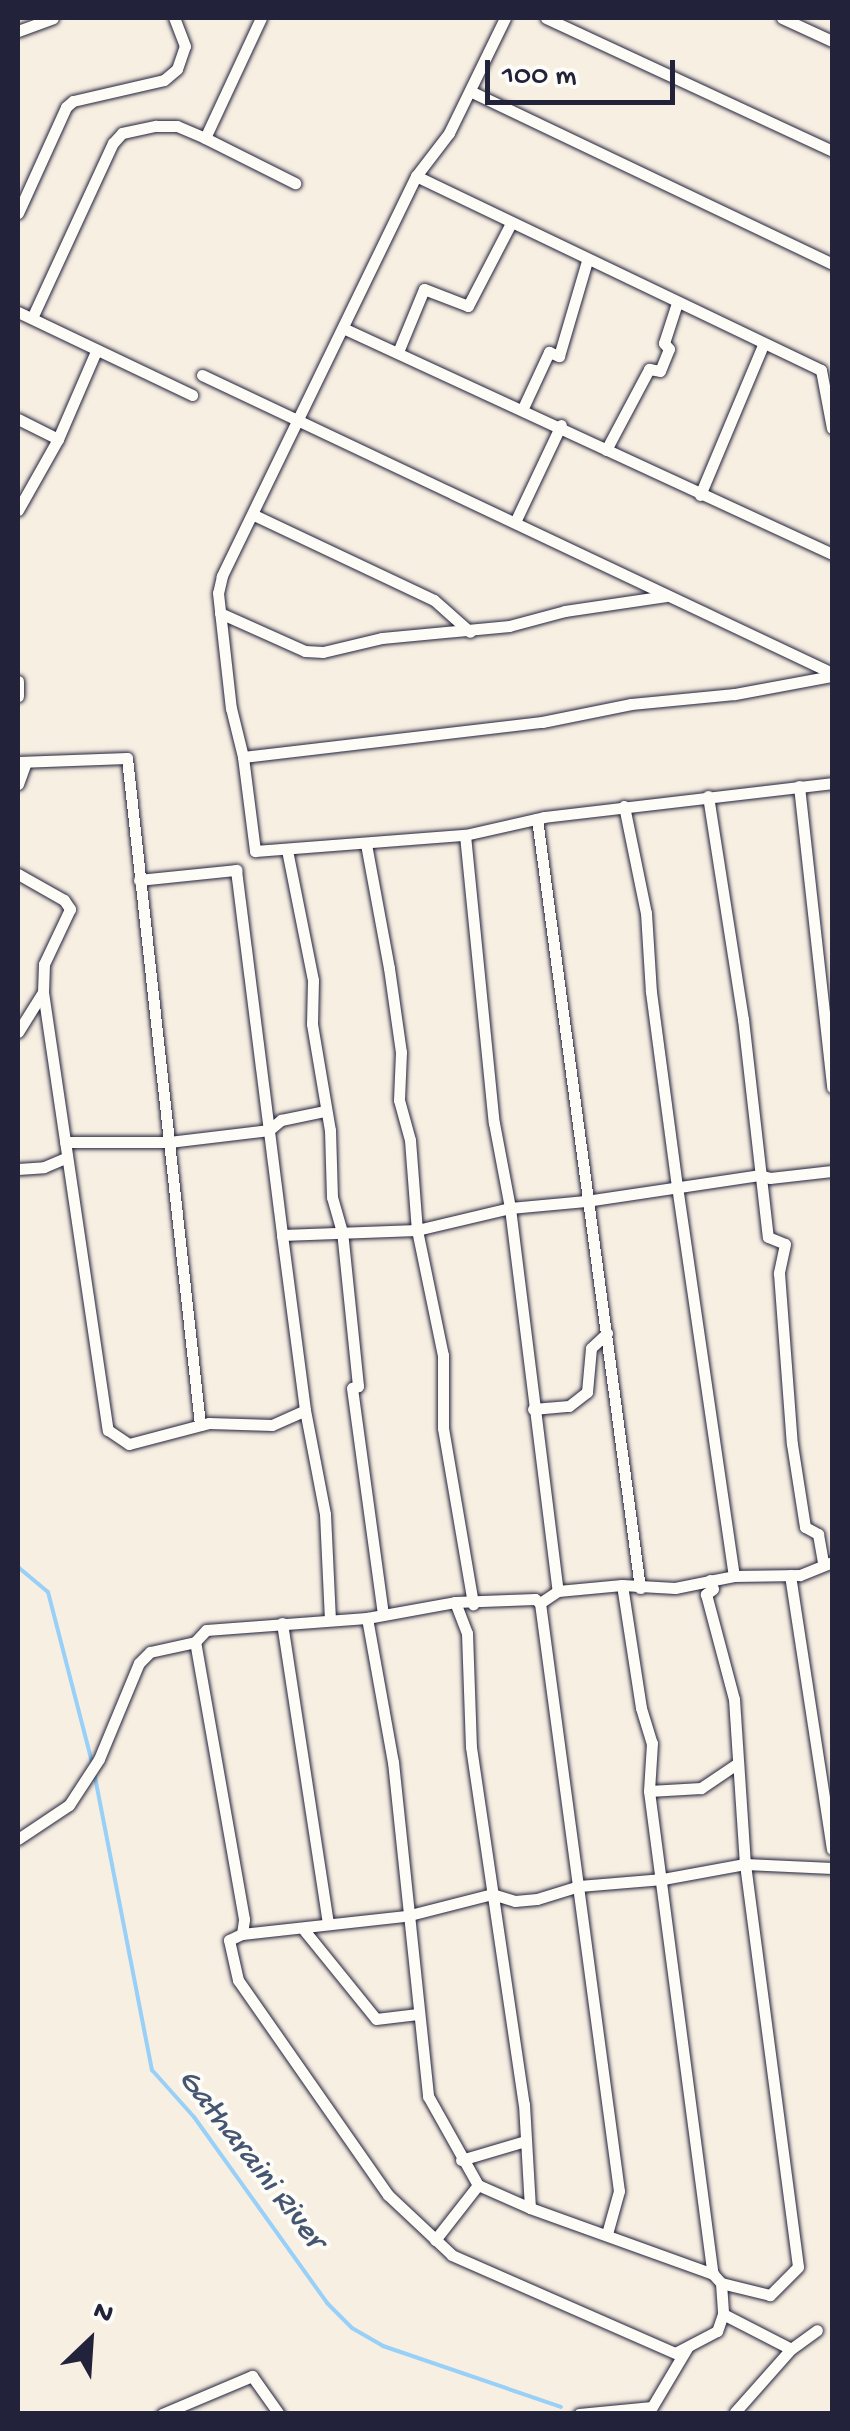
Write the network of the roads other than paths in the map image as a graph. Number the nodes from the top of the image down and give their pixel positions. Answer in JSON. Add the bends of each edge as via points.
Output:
{"nodes":[{"id":1,"x":53,"y":18,"type":"edge"},
{"id":2,"x":174,"y":18,"type":"edge"},
{"id":3,"x":261,"y":18,"type":"edge"},
{"id":4,"x":505,"y":18,"type":"edge"},
{"id":5,"x":546,"y":18,"type":"edge"},
{"id":6,"x":782,"y":18,"type":"edge"},
{"id":7,"x":18,"y":31,"type":"edge"},
{"id":8,"x":832,"y":41,"type":"edge"},
{"id":9,"x":472,"y":92,"type":"junction"},
{"id":10,"x":205,"y":138,"type":"junction"},
{"id":11,"x":832,"y":151,"type":"edge"},
{"id":12,"x":416,"y":176,"type":"junction"},
{"id":13,"x":295,"y":183,"type":"dead end"},
{"id":14,"x":18,"y":213,"type":"edge"},
{"id":15,"x":510,"y":223,"type":"junction"},
{"id":16,"x":586,"y":261,"type":"junction"},
{"id":17,"x":832,"y":264,"type":"edge"},
{"id":18,"x":676,"y":303,"type":"junction"},
{"id":19,"x":18,"y":312,"type":"edge"},
{"id":20,"x":32,"y":318,"type":"junction"},
{"id":21,"x":342,"y":328,"type":"junction"},
{"id":22,"x":764,"y":345,"type":"junction"},
{"id":23,"x":96,"y":350,"type":"junction"},
{"id":24,"x":398,"y":352,"type":"junction"},
{"id":25,"x":827,"y":368,"type":"edge"},
{"id":26,"x":202,"y":374,"type":"dead end"},
{"id":27,"x":192,"y":395,"type":"dead end"},
{"id":28,"x":522,"y":408,"type":"junction"},
{"id":29,"x":298,"y":418,"type":"junction"},
{"id":30,"x":18,"y":419,"type":"edge"},
{"id":31,"x":561,"y":425,"type":"junction"},
{"id":32,"x":832,"y":428,"type":"edge"},
{"id":33,"x":58,"y":439,"type":"junction"},
{"id":34,"x":606,"y":450,"type":"junction"},
{"id":35,"x":700,"y":495,"type":"junction"},
{"id":36,"x":18,"y":510,"type":"edge"},
{"id":37,"x":254,"y":515,"type":"junction"},
{"id":38,"x":516,"y":520,"type":"junction"},
{"id":39,"x":832,"y":554,"type":"edge"},
{"id":40,"x":666,"y":596,"type":"junction"},
{"id":41,"x":220,"y":612,"type":"junction"},
{"id":42,"x":470,"y":632,"type":"junction"},
{"id":43,"x":832,"y":674,"type":"edge"},
{"id":44,"x":18,"y":680,"type":"edge"},
{"id":45,"x":18,"y":696,"type":"edge"},
{"id":46,"x":243,"y":757,"type":"junction"},
{"id":47,"x":22,"y":762,"type":"edge"},
{"id":48,"x":832,"y":782,"type":"edge"},
{"id":49,"x":18,"y":784,"type":"edge"},
{"id":50,"x":799,"y":786,"type":"junction"},
{"id":51,"x":708,"y":796,"type":"junction"},
{"id":52,"x":624,"y":806,"type":"junction"},
{"id":53,"x":536,"y":819,"type":"junction"},
{"id":54,"x":466,"y":835,"type":"junction"},
{"id":55,"x":366,"y":844,"type":"junction"},
{"id":56,"x":288,"y":850,"type":"junction"},
{"id":57,"x":18,"y":874,"type":"edge"},
{"id":58,"x":139,"y":880,"type":"junction"},
{"id":59,"x":44,"y":992,"type":"junction"},
{"id":60,"x":18,"y":1032,"type":"edge"},
{"id":61,"x":832,"y":1087,"type":"edge"},
{"id":62,"x":326,"y":1111,"type":"junction"},
{"id":63,"x":269,"y":1130,"type":"junction"},
{"id":64,"x":65,"y":1142,"type":"junction"},
{"id":65,"x":170,"y":1142,"type":"junction"},
{"id":66,"x":68,"y":1156,"type":"junction"},
{"id":67,"x":18,"y":1169,"type":"edge"},
{"id":68,"x":832,"y":1171,"type":"edge"},
{"id":69,"x":758,"y":1174,"type":"junction"},
{"id":70,"x":676,"y":1186,"type":"junction"},
{"id":71,"x":586,"y":1202,"type":"junction"},
{"id":72,"x":510,"y":1208,"type":"junction"},
{"id":73,"x":416,"y":1230,"type":"junction"},
{"id":74,"x":342,"y":1231,"type":"junction"},
{"id":75,"x":282,"y":1235,"type":"junction"},
{"id":76,"x":607,"y":1333,"type":"junction"},
{"id":77,"x":533,"y":1409,"type":"junction"},
{"id":78,"x":304,"y":1410,"type":"junction"},
{"id":79,"x":200,"y":1425,"type":"junction"},
{"id":80,"x":828,"y":1562,"type":"edge"},
{"id":81,"x":790,"y":1575,"type":"junction"},
{"id":82,"x":734,"y":1576,"type":"junction"},
{"id":83,"x":710,"y":1580,"type":"junction"},
{"id":84,"x":622,"y":1585,"type":"junction"},
{"id":85,"x":640,"y":1588,"type":"junction"},
{"id":86,"x":558,"y":1592,"type":"junction"},
{"id":87,"x":455,"y":1602,"type":"junction"},
{"id":88,"x":473,"y":1604,"type":"junction"},
{"id":89,"x":540,"y":1604,"type":"junction"},
{"id":90,"x":384,"y":1614,"type":"junction"},
{"id":91,"x":366,"y":1618,"type":"junction"},
{"id":92,"x":330,"y":1619,"type":"junction"},
{"id":93,"x":282,"y":1623,"type":"junction"},
{"id":94,"x":195,"y":1642,"type":"junction"},
{"id":95,"x":735,"y":1765,"type":"junction"},
{"id":96,"x":649,"y":1791,"type":"junction"},
{"id":97,"x":18,"y":1840,"type":"edge"},
{"id":98,"x":832,"y":1848,"type":"edge"},
{"id":99,"x":746,"y":1864,"type":"junction"},
{"id":100,"x":832,"y":1868,"type":"edge"},
{"id":101,"x":663,"y":1879,"type":"junction"},
{"id":102,"x":579,"y":1886,"type":"junction"},
{"id":103,"x":492,"y":1894,"type":"junction"},
{"id":104,"x":406,"y":1916,"type":"junction"},
{"id":105,"x":328,"y":1924,"type":"junction"},
{"id":106,"x":304,"y":1930,"type":"junction"},
{"id":107,"x":242,"y":1934,"type":"junction"},
{"id":108,"x":418,"y":2014,"type":"junction"},
{"id":109,"x":525,"y":2141,"type":"junction"},
{"id":110,"x":462,"y":2160,"type":"junction"},
{"id":111,"x":478,"y":2185,"type":"junction"},
{"id":112,"x":530,"y":2208,"type":"junction"},
{"id":113,"x":607,"y":2234,"type":"junction"},
{"id":114,"x":435,"y":2240,"type":"junction"},
{"id":115,"x":717,"y":2279,"type":"junction"},
{"id":116,"x":723,"y":2314,"type":"junction"},
{"id":117,"x":816,"y":2330,"type":"dead end"},
{"id":118,"x":687,"y":2348,"type":"junction"},
{"id":119,"x":792,"y":2349,"type":"junction"},
{"id":120,"x":736,"y":2412,"type":"edge"},
{"id":121,"x":162,"y":2414,"type":"edge"},
{"id":122,"x":279,"y":2414,"type":"edge"},
{"id":123,"x":579,"y":2414,"type":"edge"}],
"edges":[{"from":1,"to":7,"type":"street"},
{"from":2,"to":14,"type":"street","via":[[186,46],[177,69],[164,80],[66,107]]},
{"from":3,"to":10,"type":"street"},
{"from":4,"to":9,"type":"street"},
{"from":5,"to":11,"type":"street"},
{"from":6,"to":8,"type":"street"},
{"from":9,"to":12,"type":"street"},
{"from":9,"to":17,"type":"street"},
{"from":10,"to":13,"type":"street"},
{"from":10,"to":20,"type":"street","via":[[177,126],[122,133],[112,143]]},
{"from":12,"to":15,"type":"street"},
{"from":12,"to":21,"type":"street"},
{"from":15,"to":16,"type":"street"},
{"from":15,"to":24,"type":"street","via":[[468,306],[424,289]]},
{"from":16,"to":18,"type":"street"},
{"from":16,"to":28,"type":"street","via":[[559,356],[549,352]]},
{"from":18,"to":22,"type":"street"},
{"from":18,"to":34,"type":"street","via":[[660,370],[649,368]]},
{"from":19,"to":20,"type":"street"},
{"from":20,"to":23,"type":"street"},
{"from":21,"to":24,"type":"street"},
{"from":21,"to":29,"type":"street"},
{"from":22,"to":25,"type":"street"},
{"from":22,"to":35,"type":"street"},
{"from":23,"to":27,"type":"street"},
{"from":23,"to":33,"type":"street"},
{"from":24,"to":28,"type":"street"},
{"from":25,"to":32,"type":"street"},
{"from":26,"to":29,"type":"street"},
{"from":28,"to":31,"type":"street"},
{"from":29,"to":37,"type":"street"},
{"from":29,"to":38,"type":"street"},
{"from":30,"to":33,"type":"street"},
{"from":31,"to":34,"type":"street"},
{"from":31,"to":38,"type":"street"},
{"from":33,"to":36,"type":"street"},
{"from":34,"to":35,"type":"street"},
{"from":35,"to":39,"type":"street"},
{"from":37,"to":41,"type":"street","via":[[222,576]]},
{"from":37,"to":42,"type":"street","via":[[434,600]]},
{"from":38,"to":40,"type":"street"},
{"from":40,"to":42,"type":"street"},
{"from":40,"to":43,"type":"street"},
{"from":41,"to":42,"type":"street","via":[[306,651]]},
{"from":41,"to":46,"type":"street"},
{"from":43,"to":46,"type":"street","via":[[542,722]]},
{"from":44,"to":45,"type":"street"},
{"from":46,"to":56,"type":"street","via":[[254,851]]},
{"from":47,"to":49,"type":"street"},
{"from":47,"to":58,"type":"street","via":[[127,758]]},
{"from":48,"to":50,"type":"street"},
{"from":50,"to":51,"type":"street"},
{"from":50,"to":61,"type":"street"},
{"from":51,"to":52,"type":"street"},
{"from":51,"to":69,"type":"street","via":[[744,1019]]},
{"from":52,"to":53,"type":"street"},
{"from":52,"to":70,"type":"street","via":[[646,912]]},
{"from":53,"to":54,"type":"street"},
{"from":53,"to":71,"type":"street"},
{"from":54,"to":55,"type":"street"},
{"from":54,"to":72,"type":"street","via":[[494,1122]]},
{"from":55,"to":56,"type":"street"},
{"from":55,"to":73,"type":"street","via":[[401,1052],[399,1100],[410,1140]]},
{"from":56,"to":62,"type":"street","via":[[312,980]]},
{"from":57,"to":59,"type":"street","via":[[70,909],[44,964]]},
{"from":58,"to":63,"type":"street","via":[[235,868]]},
{"from":58,"to":65,"type":"street"},
{"from":59,"to":60,"type":"street"},
{"from":59,"to":64,"type":"street"},
{"from":62,"to":63,"type":"street","via":[[281,1120]]},
{"from":62,"to":74,"type":"street","via":[[332,1196]]},
{"from":63,"to":65,"type":"street"},
{"from":63,"to":75,"type":"street"},
{"from":64,"to":65,"type":"street"},
{"from":64,"to":66,"type":"street"},
{"from":65,"to":79,"type":"street"},
{"from":66,"to":67,"type":"street"},
{"from":66,"to":79,"type":"street","via":[[108,1430],[129,1444]]},
{"from":68,"to":69,"type":"street"},
{"from":69,"to":70,"type":"street"},
{"from":69,"to":80,"type":"street","via":[[768,1237],[785,1244],[779,1273],[792,1444],[806,1527],[818,1534]]},
{"from":70,"to":71,"type":"street"},
{"from":70,"to":82,"type":"street"},
{"from":71,"to":72,"type":"street"},
{"from":71,"to":76,"type":"street"},
{"from":72,"to":73,"type":"street"},
{"from":72,"to":77,"type":"street"},
{"from":73,"to":74,"type":"street"},
{"from":73,"to":88,"type":"street","via":[[444,1355],[443,1428]]},
{"from":74,"to":75,"type":"street"},
{"from":74,"to":90,"type":"street","via":[[358,1386],[352,1388]]},
{"from":75,"to":78,"type":"street"},
{"from":76,"to":77,"type":"street","via":[[590,1348],[587,1392],[568,1406]]},
{"from":76,"to":85,"type":"street"},
{"from":77,"to":86,"type":"street"},
{"from":78,"to":79,"type":"street","via":[[272,1425]]},
{"from":78,"to":92,"type":"street","via":[[324,1514]]},
{"from":80,"to":81,"type":"street"},
{"from":81,"to":82,"type":"street"},
{"from":81,"to":98,"type":"street"},
{"from":82,"to":83,"type":"street"},
{"from":83,"to":85,"type":"street"},
{"from":83,"to":95,"type":"street","via":[[713,1589],[706,1594],[734,1699]]},
{"from":84,"to":85,"type":"street"},
{"from":84,"to":86,"type":"street"},
{"from":84,"to":96,"type":"street","via":[[652,1743]]},
{"from":86,"to":89,"type":"street"},
{"from":87,"to":88,"type":"street"},
{"from":87,"to":90,"type":"street"},
{"from":87,"to":103,"type":"street","via":[[467,1633],[471,1747]]},
{"from":88,"to":89,"type":"street"},
{"from":89,"to":102,"type":"street"},
{"from":90,"to":91,"type":"street"},
{"from":91,"to":92,"type":"street"},
{"from":91,"to":104,"type":"street","via":[[393,1762]]},
{"from":92,"to":93,"type":"street"},
{"from":93,"to":94,"type":"street","via":[[206,1630]]},
{"from":93,"to":105,"type":"street"},
{"from":94,"to":97,"type":"street","via":[[150,1652],[139,1663],[99,1759],[70,1805]]},
{"from":94,"to":107,"type":"street"},
{"from":95,"to":96,"type":"street","via":[[701,1788]]},
{"from":95,"to":99,"type":"street"},
{"from":96,"to":101,"type":"street"},
{"from":99,"to":100,"type":"street"},
{"from":99,"to":101,"type":"street"},
{"from":99,"to":115,"type":"street","via":[[798,2267],[770,2294]]},
{"from":101,"to":102,"type":"street"},
{"from":101,"to":115,"type":"street"},
{"from":102,"to":103,"type":"street","via":[[537,1899]]},
{"from":102,"to":113,"type":"street","via":[[619,2191]]},
{"from":103,"to":104,"type":"street"},
{"from":103,"to":109,"type":"street"},
{"from":104,"to":105,"type":"street"},
{"from":104,"to":108,"type":"street"},
{"from":105,"to":106,"type":"street"},
{"from":106,"to":107,"type":"street"},
{"from":106,"to":108,"type":"street","via":[[376,2019]]},
{"from":107,"to":114,"type":"street","via":[[229,1940],[238,1980],[388,2195]]},
{"from":108,"to":110,"type":"street","via":[[428,2096]]},
{"from":109,"to":110,"type":"street"},
{"from":109,"to":112,"type":"street"},
{"from":110,"to":111,"type":"street"},
{"from":111,"to":112,"type":"street"},
{"from":111,"to":114,"type":"street"},
{"from":112,"to":113,"type":"street"},
{"from":113,"to":115,"type":"street"},
{"from":114,"to":118,"type":"street","via":[[471,2266],[675,2353]]},
{"from":115,"to":116,"type":"street"},
{"from":116,"to":118,"type":"street","via":[[714,2336]]},
{"from":116,"to":119,"type":"street"},
{"from":117,"to":119,"type":"street"},
{"from":118,"to":123,"type":"street","via":[[652,2407]]},
{"from":119,"to":120,"type":"street"},
{"from":121,"to":122,"type":"street","via":[[252,2376]]}]}
